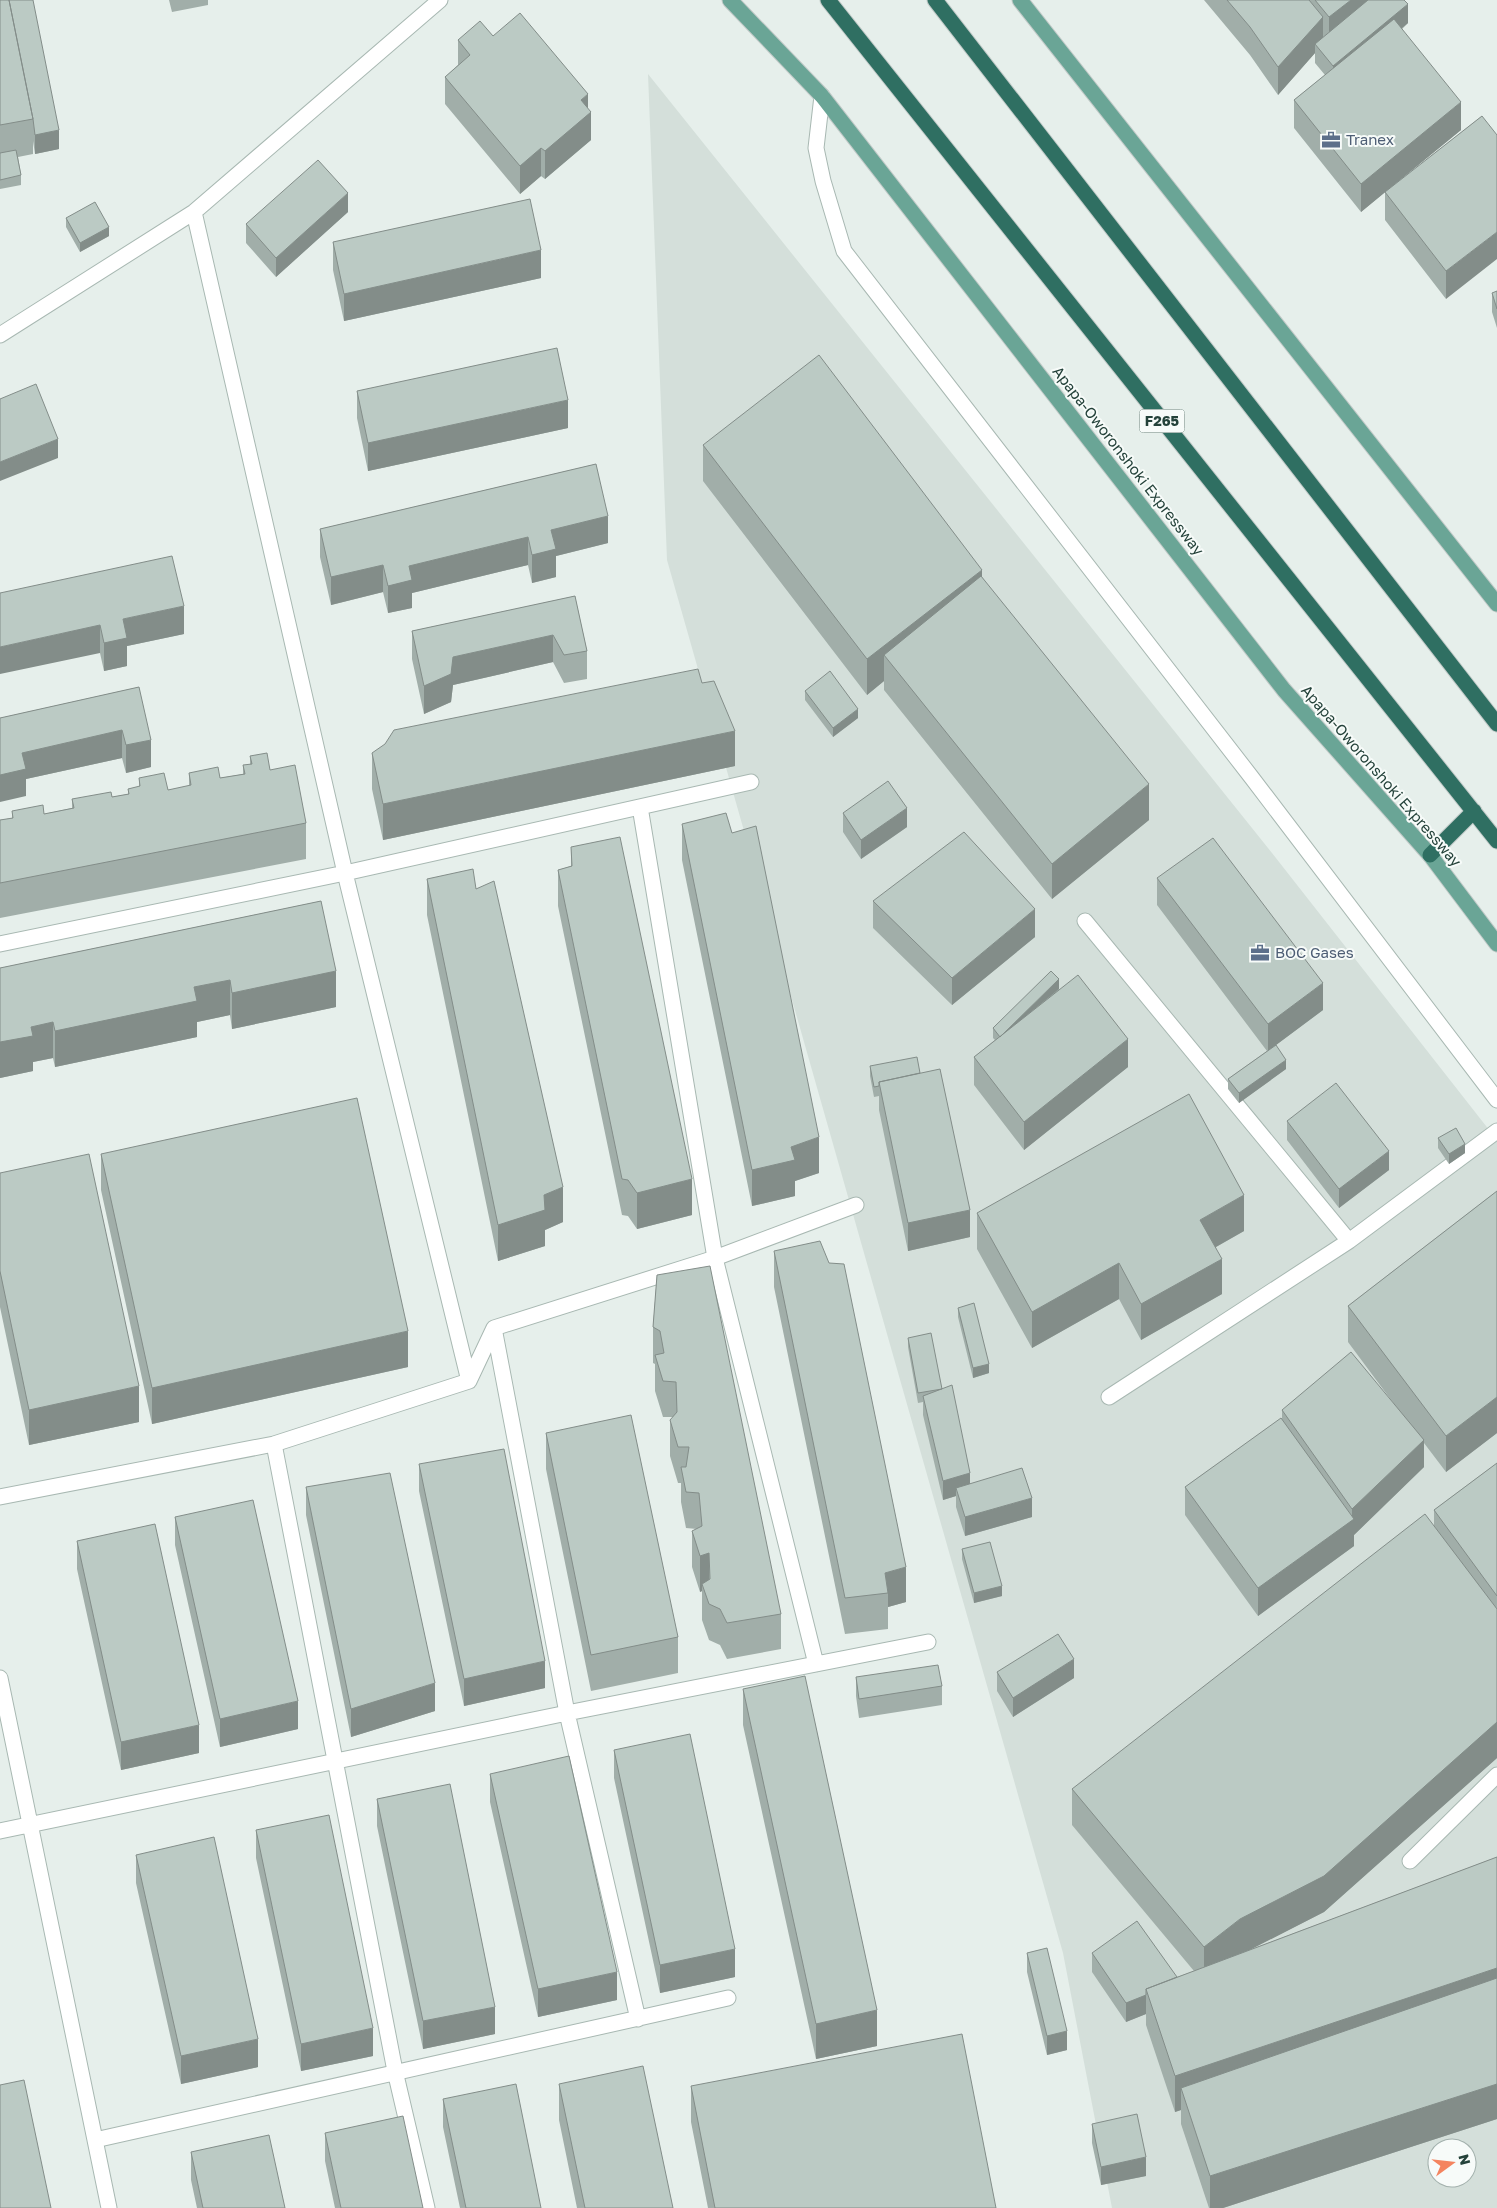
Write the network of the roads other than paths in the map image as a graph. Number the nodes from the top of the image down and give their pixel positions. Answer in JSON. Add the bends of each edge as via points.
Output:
{"nodes":[{"id":1,"x":440,"y":0,"type":"edge"},
{"id":2,"x":730,"y":0,"type":"edge"},
{"id":3,"x":828,"y":0,"type":"edge"},
{"id":4,"x":935,"y":0,"type":"edge"},
{"id":5,"x":1020,"y":0,"type":"edge"},
{"id":6,"x":822,"y":96,"type":"junction"},
{"id":7,"x":194,"y":212,"type":"junction"},
{"id":8,"x":0,"y":335,"type":"edge"},
{"id":9,"x":1497,"y":604,"type":"edge"},
{"id":10,"x":1497,"y":724,"type":"edge"},
{"id":11,"x":751,"y":782,"type":"dead end"},
{"id":12,"x":640,"y":807,"type":"junction"},
{"id":13,"x":1474,"y":811,"type":"junction"},
{"id":14,"x":1497,"y":841,"type":"edge"},
{"id":15,"x":1430,"y":855,"type":"junction"},
{"id":16,"x":345,"y":873,"type":"junction"},
{"id":17,"x":1085,"y":921,"type":"dead end"},
{"id":18,"x":0,"y":944,"type":"edge"},
{"id":19,"x":1497,"y":944,"type":"edge"},
{"id":20,"x":1497,"y":1100,"type":"edge"},
{"id":21,"x":1497,"y":1131,"type":"edge"},
{"id":22,"x":856,"y":1205,"type":"dead end"},
{"id":23,"x":1349,"y":1242,"type":"junction"},
{"id":24,"x":715,"y":1258,"type":"junction"},
{"id":25,"x":494,"y":1328,"type":"junction"},
{"id":26,"x":469,"y":1381,"type":"junction"},
{"id":27,"x":1109,"y":1397,"type":"dead end"},
{"id":28,"x":274,"y":1444,"type":"junction"},
{"id":29,"x":0,"y":1497,"type":"edge"},
{"id":30,"x":928,"y":1642,"type":"dead end"},
{"id":31,"x":816,"y":1664,"type":"junction"},
{"id":32,"x":0,"y":1678,"type":"edge"},
{"id":33,"x":567,"y":1713,"type":"junction"},
{"id":34,"x":334,"y":1762,"type":"junction"},
{"id":35,"x":1497,"y":1775,"type":"edge"},
{"id":36,"x":31,"y":1826,"type":"junction"},
{"id":37,"x":0,"y":1831,"type":"edge"},
{"id":38,"x":1410,"y":1861,"type":"dead end"},
{"id":39,"x":728,"y":1998,"type":"dead end"},
{"id":40,"x":638,"y":2019,"type":"junction"},
{"id":41,"x":395,"y":2071,"type":"junction"},
{"id":42,"x":95,"y":2140,"type":"junction"},
{"id":43,"x":109,"y":2208,"type":"edge"},
{"id":44,"x":427,"y":2208,"type":"edge"}],
"edges":[{"from":1,"to":7,"type":"street"},
{"from":2,"to":6,"type":"main road","name":"Apapa-Oworonshoki Expressway"},
{"from":3,"to":13,"type":"highway","number":"F265"},
{"from":4,"to":10,"type":"highway"},
{"from":5,"to":9,"type":"main road"},
{"from":6,"to":15,"type":"main road","name":"Apapa-Oworonshoki Expressway","via":[[1284,690]]},
{"from":6,"to":20,"type":"street","via":[[816,148],[844,250]]},
{"from":7,"to":8,"type":"street"},
{"from":7,"to":16,"type":"street"},
{"from":11,"to":12,"type":"street"},
{"from":12,"to":16,"type":"street"},
{"from":12,"to":24,"type":"street"},
{"from":13,"to":14,"type":"highway","number":"F265"},
{"from":13,"to":15,"type":"highway"},
{"from":15,"to":19,"type":"main road","name":"Apapa-Oworonshoki Expressway"},
{"from":16,"to":18,"type":"street"},
{"from":16,"to":26,"type":"street"},
{"from":17,"to":23,"type":"street"},
{"from":21,"to":23,"type":"street"},
{"from":22,"to":24,"type":"street"},
{"from":23,"to":27,"type":"street"},
{"from":24,"to":25,"type":"street"},
{"from":24,"to":31,"type":"street"},
{"from":25,"to":26,"type":"street"},
{"from":25,"to":33,"type":"street"},
{"from":26,"to":28,"type":"street"},
{"from":28,"to":29,"type":"street"},
{"from":28,"to":34,"type":"street"},
{"from":30,"to":31,"type":"street"},
{"from":31,"to":33,"type":"street"},
{"from":32,"to":36,"type":"street"},
{"from":33,"to":34,"type":"street"},
{"from":33,"to":40,"type":"street"},
{"from":34,"to":36,"type":"street"},
{"from":34,"to":41,"type":"street"},
{"from":35,"to":38,"type":"street"},
{"from":36,"to":37,"type":"street"},
{"from":36,"to":42,"type":"street"},
{"from":39,"to":40,"type":"street"},
{"from":40,"to":41,"type":"street"},
{"from":41,"to":42,"type":"street"},
{"from":41,"to":44,"type":"street"},
{"from":42,"to":43,"type":"street"}]}
